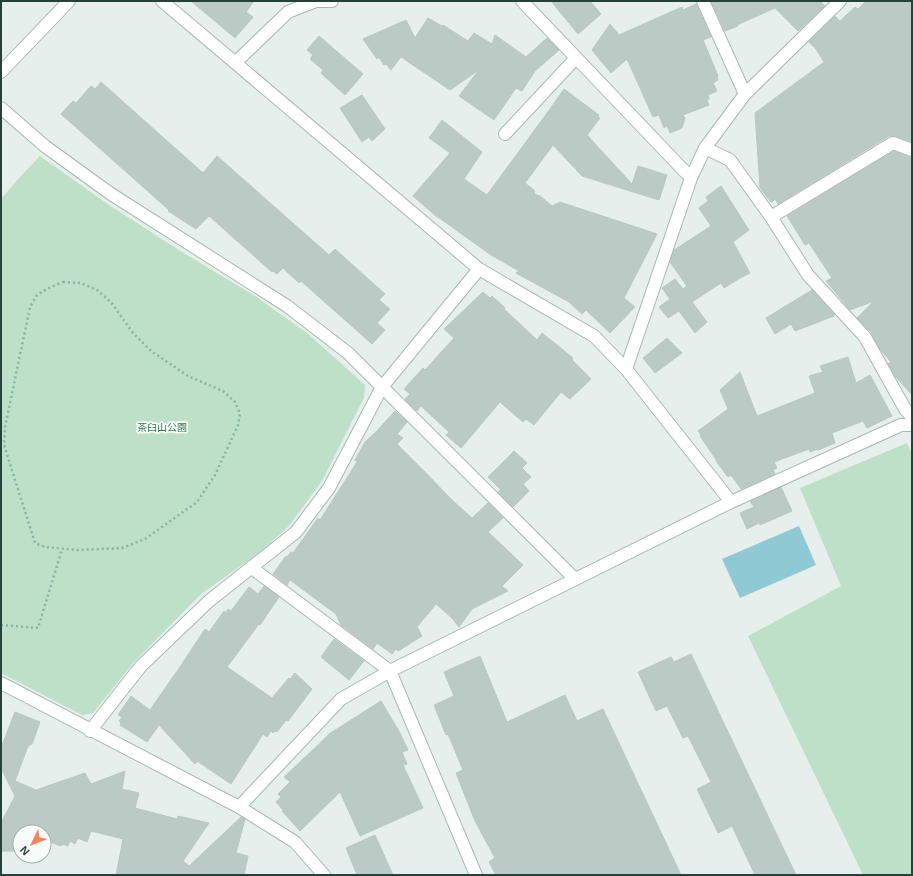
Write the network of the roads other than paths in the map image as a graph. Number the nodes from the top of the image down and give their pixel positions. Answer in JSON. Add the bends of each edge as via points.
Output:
{"nodes":[{"id":1,"x":69,"y":1,"type":"edge"},
{"id":2,"x":162,"y":1,"type":"edge"},
{"id":3,"x":332,"y":1,"type":"edge"},
{"id":4,"x":522,"y":1,"type":"edge"},
{"id":5,"x":703,"y":1,"type":"edge"},
{"id":6,"x":840,"y":1,"type":"edge"},
{"id":7,"x":576,"y":58,"type":"junction"},
{"id":8,"x":235,"y":63,"type":"junction"},
{"id":9,"x":1,"y":72,"type":"edge"},
{"id":10,"x":745,"y":94,"type":"junction"},
{"id":11,"x":1,"y":108,"type":"edge"},
{"id":12,"x":505,"y":134,"type":"dead end"},
{"id":13,"x":706,"y":148,"type":"junction"},
{"id":14,"x":912,"y":150,"type":"edge"},
{"id":15,"x":691,"y":178,"type":"junction"},
{"id":16,"x":770,"y":218,"type":"junction"},
{"id":17,"x":479,"y":269,"type":"junction"},
{"id":18,"x":626,"y":369,"type":"junction"},
{"id":19,"x":382,"y":387,"type":"junction"},
{"id":20,"x":912,"y":417,"type":"edge"},
{"id":21,"x":912,"y":425,"type":"edge"},
{"id":22,"x":731,"y":502,"type":"junction"},
{"id":23,"x":252,"y":568,"type":"junction"},
{"id":24,"x":575,"y":579,"type":"junction"},
{"id":25,"x":390,"y":671,"type":"junction"},
{"id":26,"x":1,"y":683,"type":"edge"},
{"id":27,"x":90,"y":730,"type":"junction"},
{"id":28,"x":239,"y":807,"type":"junction"},
{"id":29,"x":324,"y":875,"type":"edge"},
{"id":30,"x":476,"y":875,"type":"edge"}],
"edges":[{"from":1,"to":9,"type":"street"},
{"from":2,"to":8,"type":"street"},
{"from":3,"to":8,"type":"street","via":[[316,2],[288,12]]},
{"from":4,"to":7,"type":"street"},
{"from":5,"to":10,"type":"street"},
{"from":6,"to":10,"type":"street"},
{"from":7,"to":12,"type":"street"},
{"from":7,"to":15,"type":"street"},
{"from":8,"to":17,"type":"street"},
{"from":10,"to":13,"type":"street"},
{"from":11,"to":19,"type":"street","via":[[46,147],[111,194],[287,306],[348,353]]},
{"from":13,"to":15,"type":"street"},
{"from":13,"to":16,"type":"street","via":[[730,160]]},
{"from":14,"to":16,"type":"street","via":[[893,143]]},
{"from":15,"to":18,"type":"street"},
{"from":16,"to":20,"type":"street","via":[[808,275],[865,337],[905,410]]},
{"from":17,"to":18,"type":"street","via":[[594,336]]},
{"from":17,"to":19,"type":"street"},
{"from":18,"to":22,"type":"street"},
{"from":19,"to":23,"type":"street","via":[[329,488],[296,532]]},
{"from":19,"to":24,"type":"street"},
{"from":21,"to":22,"type":"street","via":[[901,425]]},
{"from":22,"to":24,"type":"street"},
{"from":23,"to":25,"type":"street"},
{"from":23,"to":27,"type":"street","via":[[209,601],[141,666]]},
{"from":24,"to":25,"type":"street"},
{"from":25,"to":28,"type":"street","via":[[341,699]]},
{"from":25,"to":30,"type":"street"},
{"from":26,"to":27,"type":"street"},
{"from":27,"to":28,"type":"street"},
{"from":28,"to":29,"type":"street","via":[[295,842]]}]}
